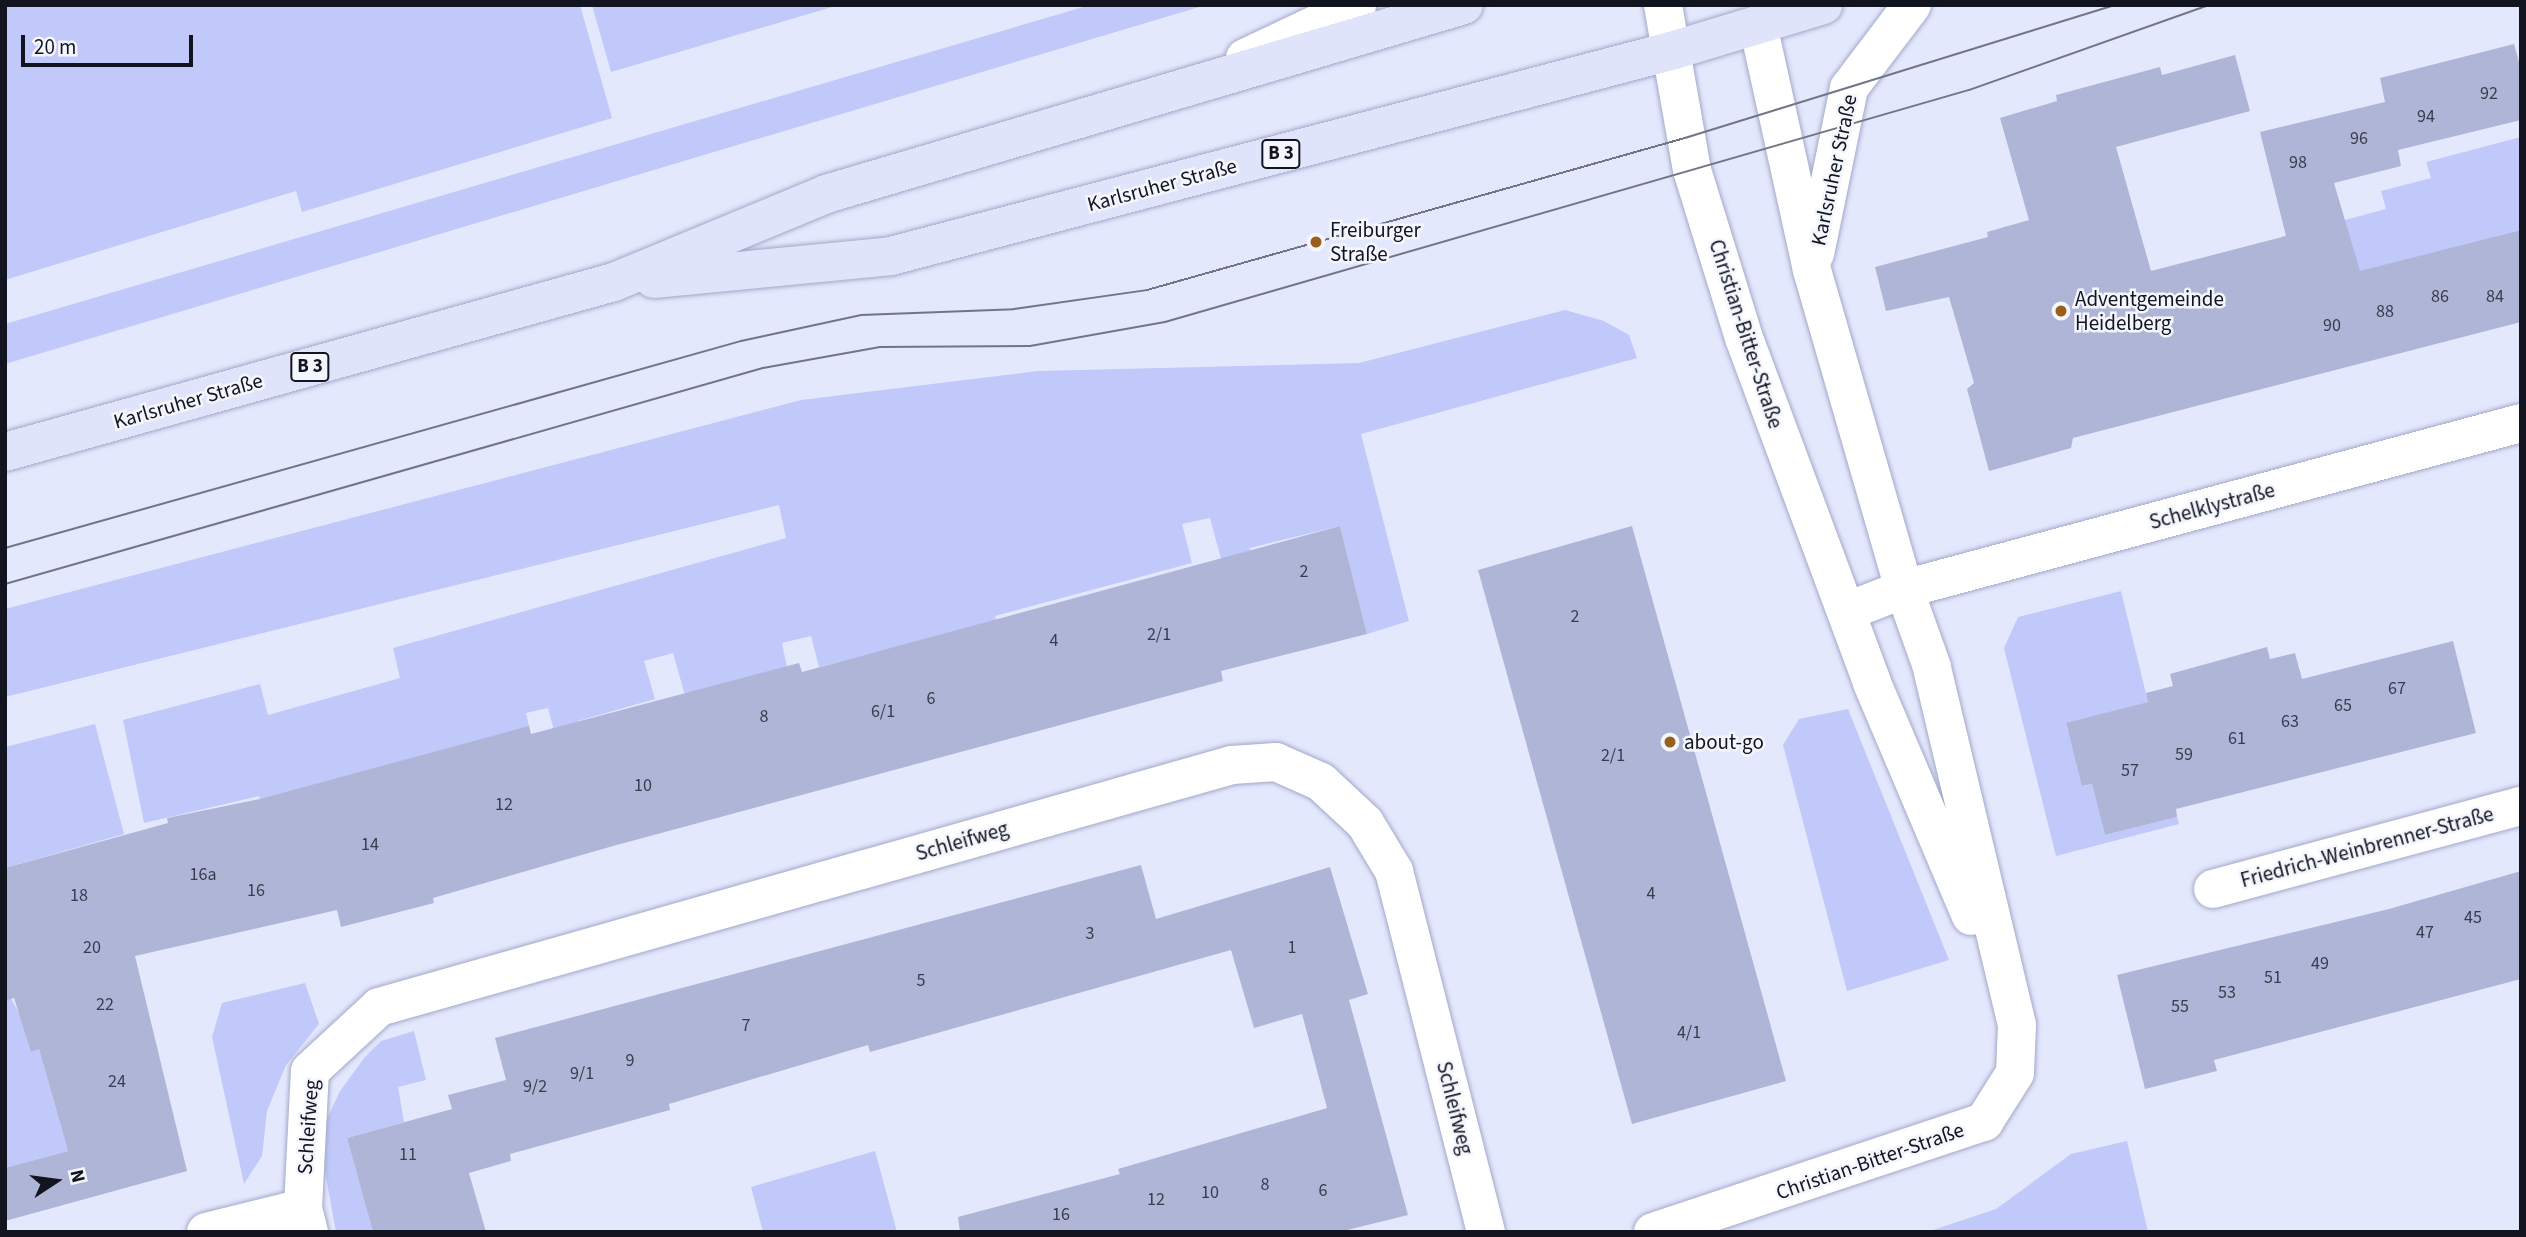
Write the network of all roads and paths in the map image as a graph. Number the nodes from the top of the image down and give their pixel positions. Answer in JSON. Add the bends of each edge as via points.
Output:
{"nodes":[{"id":1,"x":1357,"y":5,"type":"edge"},
{"id":2,"x":1464,"y":5,"type":"edge"},
{"id":3,"x":1663,"y":5,"type":"edge"},
{"id":4,"x":1823,"y":5,"type":"edge"},
{"id":5,"x":1912,"y":5,"type":"edge"},
{"id":6,"x":1756,"y":15,"type":"edge"},
{"id":7,"x":1671,"y":51,"type":"junction"},
{"id":8,"x":1193,"y":82,"type":"junction"},
{"id":9,"x":1812,"y":270,"type":"junction"},
{"id":10,"x":614,"y":282,"type":"junction"},
{"id":11,"x":2521,"y":423,"type":"edge"},
{"id":12,"x":5,"y":452,"type":"edge"},
{"id":13,"x":1903,"y":589,"type":"junction"},
{"id":14,"x":1848,"y":611,"type":"junction"},
{"id":15,"x":2521,"y":806,"type":"edge"},
{"id":16,"x":2213,"y":889,"type":"dead end"},
{"id":17,"x":2017,"y":1025,"type":"junction"},
{"id":18,"x":306,"y":1220,"type":"edge"},
{"id":19,"x":206,"y":1232,"type":"edge"},
{"id":20,"x":1486,"y":1232,"type":"edge"},
{"id":21,"x":1653,"y":1232,"type":"edge"}],
"edges":[{"from":1,"to":8,"type":"street"},
{"from":2,"to":8,"type":"main road","name":"Karlsruher Straße","number":"B 3"},
{"from":3,"to":7,"type":"street"},
{"from":4,"to":6,"type":"main road","name":"Karlsruher Straße","number":"B 3"},
{"from":5,"to":9,"type":"street","name":"Karlsruher Straße","via":[[1849,88]]},
{"from":6,"to":7,"type":"main road","name":"Karlsruher Straße","number":"B 3"},
{"from":6,"to":9,"type":"street","name":"Christian-Bitter-Straße"},
{"from":7,"to":10,"type":"main road","name":"Karlsruher Straße","number":"B 3","via":[[891,256]]},
{"from":7,"to":14,"type":"street","name":"Christian-Bitter-Straße","via":[[1692,170],[1744,338]]},
{"from":8,"to":10,"type":"main road","name":"Karlsruher Straße","number":"B 3","via":[[826,194]]},
{"from":9,"to":13,"type":"street","name":"Christian-Bitter-Straße"},
{"from":10,"to":12,"type":"main road","name":"Karlsruher Straße","number":"B 3"},
{"from":11,"to":13,"type":"street","name":"Schelklystraße"},
{"from":13,"to":14,"type":"street"},
{"from":13,"to":17,"type":"street","name":"Christian-Bitter-Straße","via":[[1932,667]]},
{"from":14,"to":17,"type":"street","name":"Christian-Bitter-Straße","via":[[1872,683]]},
{"from":15,"to":16,"type":"street","name":"Friedrich-Weinbrenner-Straße"},
{"from":17,"to":21,"type":"street","name":"Christian-Bitter-Straße","via":[[2015,1073],[1984,1122]]},
{"from":18,"to":19,"type":"street"},
{"from":18,"to":20,"type":"street","name":"Schleifweg","via":[[310,1071],[379,1007],[1232,765],[1276,762],[1321,782],[1365,823],[1394,871]]}]}
